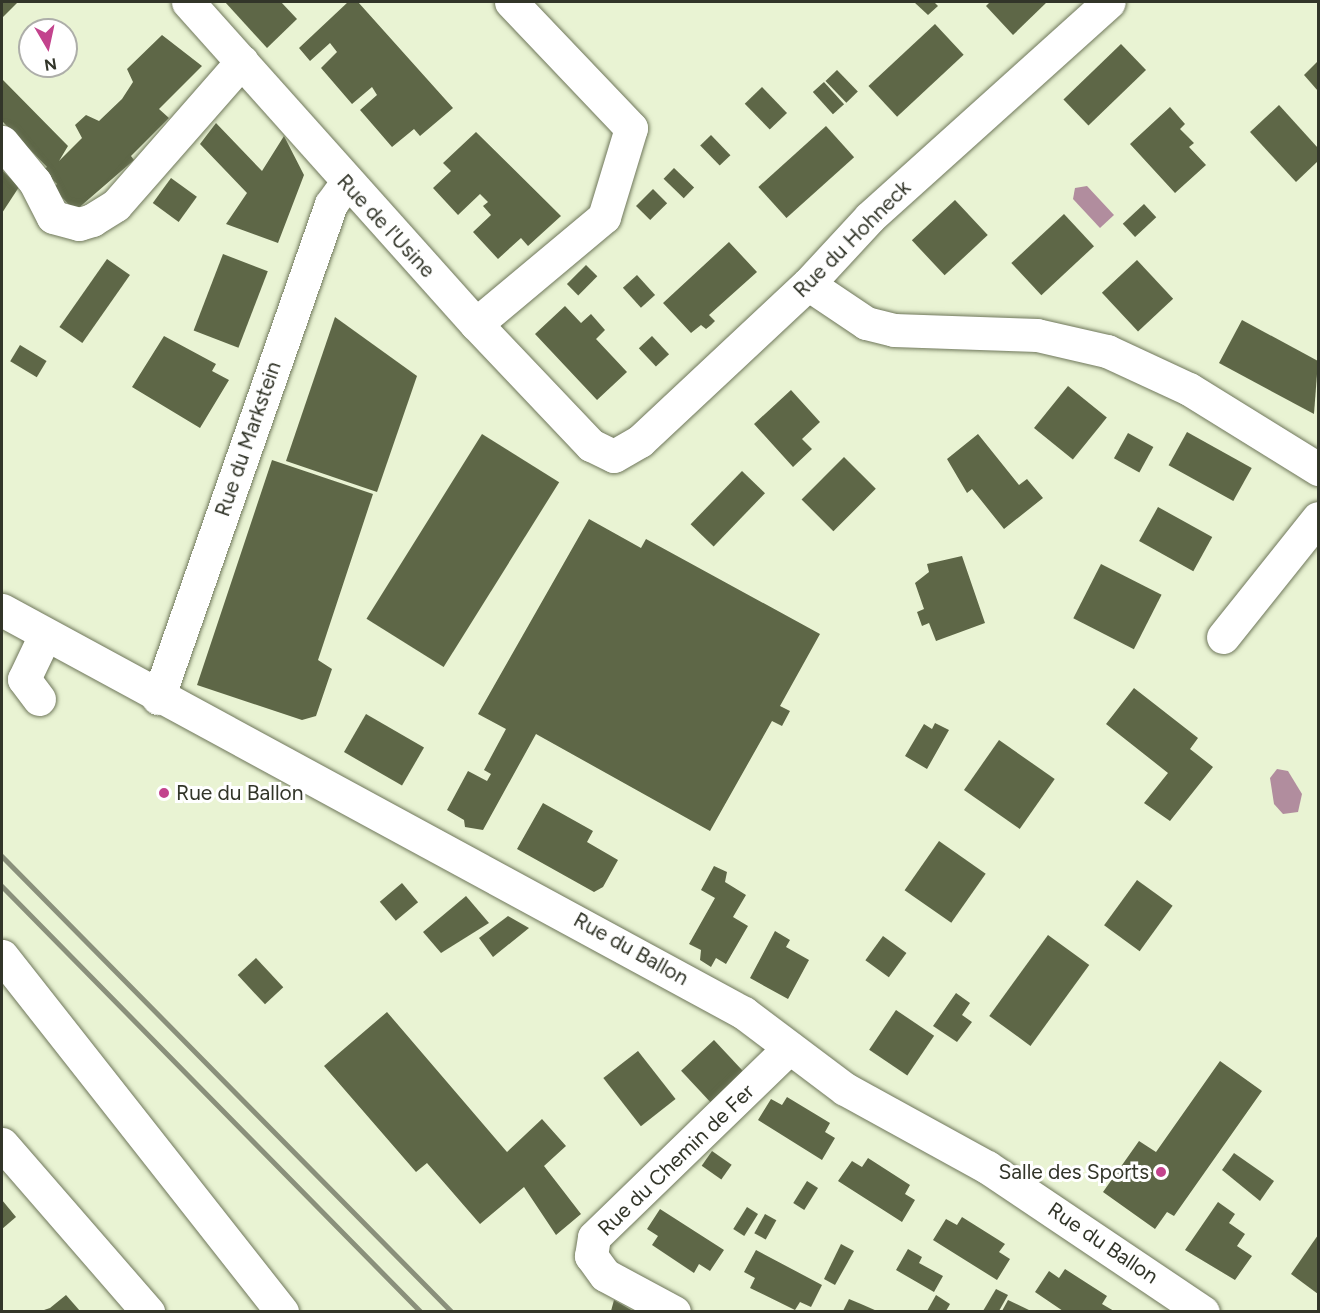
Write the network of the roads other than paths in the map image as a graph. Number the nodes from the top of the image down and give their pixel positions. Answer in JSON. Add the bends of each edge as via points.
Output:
{"nodes":[{"id":1,"x":189,"y":2,"type":"edge"},
{"id":2,"x":511,"y":2,"type":"edge"},
{"id":3,"x":1109,"y":2,"type":"edge"},
{"id":4,"x":242,"y":61,"type":"junction"},
{"id":5,"x":2,"y":142,"type":"edge"},
{"id":6,"x":346,"y":183,"type":"junction"},
{"id":7,"x":808,"y":284,"type":"junction"},
{"id":8,"x":476,"y":324,"type":"junction"},
{"id":9,"x":591,"y":445,"type":"joint"},
{"id":10,"x":1318,"y":469,"type":"edge"},
{"id":11,"x":1318,"y":518,"type":"edge"},
{"id":12,"x":2,"y":610,"type":"edge"},
{"id":13,"x":45,"y":635,"type":"junction"},
{"id":14,"x":1223,"y":637,"type":"dead end"},
{"id":15,"x":158,"y":698,"type":"junction"},
{"id":16,"x":39,"y":699,"type":"dead end"},
{"id":17,"x":2,"y":956,"type":"edge"},
{"id":18,"x":789,"y":1048,"type":"junction"},
{"id":19,"x":2,"y":1144,"type":"edge"},
{"id":20,"x":1192,"y":1308,"type":"edge"},
{"id":21,"x":148,"y":1311,"type":"edge"},
{"id":22,"x":282,"y":1311,"type":"edge"},
{"id":23,"x":674,"y":1311,"type":"edge"}],
"edges":[{"from":1,"to":4,"type":"street","name":"Rue de l'Usine"},
{"from":2,"to":8,"type":"street","via":[[631,128],[604,217]]},
{"from":3,"to":7,"type":"street","name":"Rue du Hohneck","via":[[870,217]]},
{"from":4,"to":5,"type":"street","via":[[116,205],[79,225],[53,217],[35,182]]},
{"from":4,"to":6,"type":"street","name":"Rue de l'Usine"},
{"from":6,"to":8,"type":"street","name":"Rue de l'Usine"},
{"from":6,"to":15,"type":"street","name":"Rue du Markstein","via":[[331,204]]},
{"from":7,"to":9,"type":"street","name":"Rue du Hohneck","via":[[628,452],[614,456]]},
{"from":7,"to":10,"type":"street","via":[[866,323],[894,330],[1037,335],[1107,351],[1189,388]]},
{"from":8,"to":9,"type":"street","name":"Rue de l'Usine"},
{"from":11,"to":14,"type":"street"},
{"from":12,"to":13,"type":"street","name":"Rue du Ballon"},
{"from":13,"to":15,"type":"street","name":"Rue du Ballon"},
{"from":13,"to":16,"type":"street","via":[[24,679]]},
{"from":15,"to":18,"type":"street","name":"Rue du Ballon","via":[[691,982]]},
{"from":17,"to":22,"type":"street"},
{"from":18,"to":20,"type":"street","name":"Rue du Ballon","via":[[845,1089],[987,1167]]},
{"from":18,"to":23,"type":"street","name":"Rue du Chemin de Fer","via":[[594,1237],[591,1256],[605,1275]]},
{"from":19,"to":21,"type":"street"}]}
